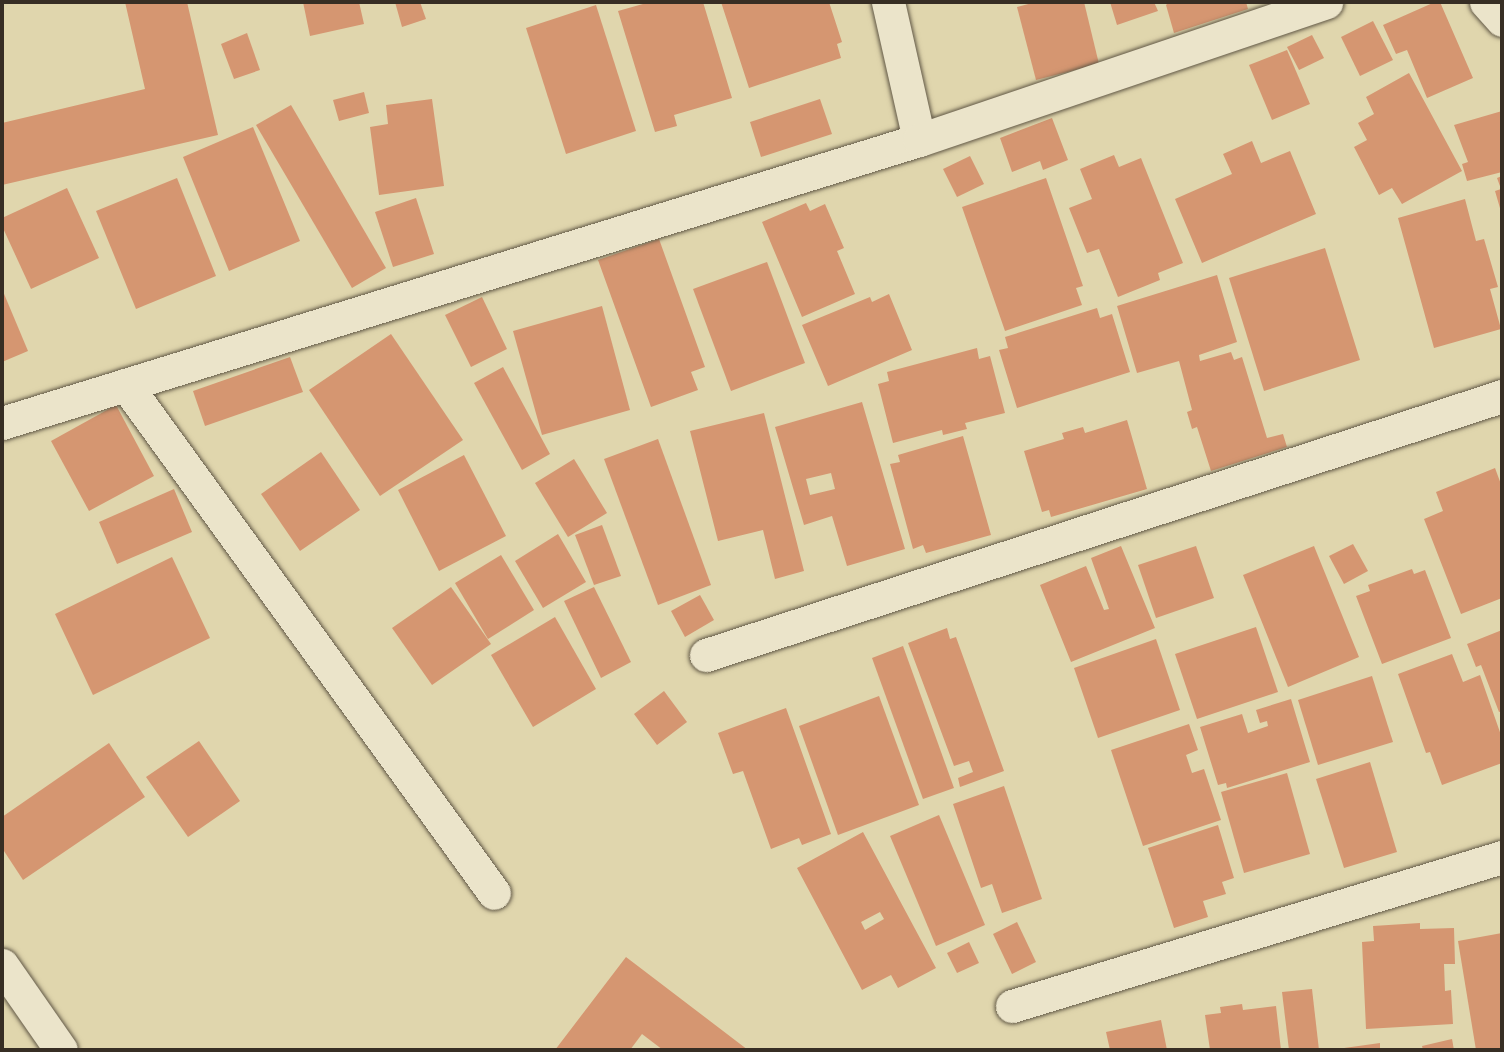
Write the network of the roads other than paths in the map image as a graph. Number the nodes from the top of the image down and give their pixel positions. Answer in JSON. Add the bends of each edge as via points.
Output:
{"nodes":[{"id":1,"x":888,"y":2,"type":"edge"},
{"id":2,"x":1326,"y":2,"type":"edge"},
{"id":3,"x":1486,"y":2,"type":"edge"},
{"id":4,"x":1502,"y":20,"type":"edge"},
{"id":5,"x":919,"y":140,"type":"junction"},
{"id":6,"x":126,"y":385,"type":"junction"},
{"id":7,"x":1502,"y":396,"type":"edge"},
{"id":8,"x":2,"y":423,"type":"edge"},
{"id":9,"x":706,"y":655,"type":"dead end"},
{"id":10,"x":1502,"y":857,"type":"edge"},
{"id":11,"x":494,"y":893,"type":"dead end"},
{"id":12,"x":2,"y":965,"type":"edge"},
{"id":13,"x":1012,"y":1006,"type":"dead end"},
{"id":14,"x":61,"y":1050,"type":"edge"}],
"edges":[{"from":1,"to":5,"type":"street"},
{"from":2,"to":5,"type":"street"},
{"from":3,"to":4,"type":"street"},
{"from":5,"to":6,"type":"street"},
{"from":6,"to":8,"type":"street"},
{"from":6,"to":11,"type":"street"},
{"from":7,"to":9,"type":"street"},
{"from":10,"to":13,"type":"street"},
{"from":12,"to":14,"type":"street"}]}
